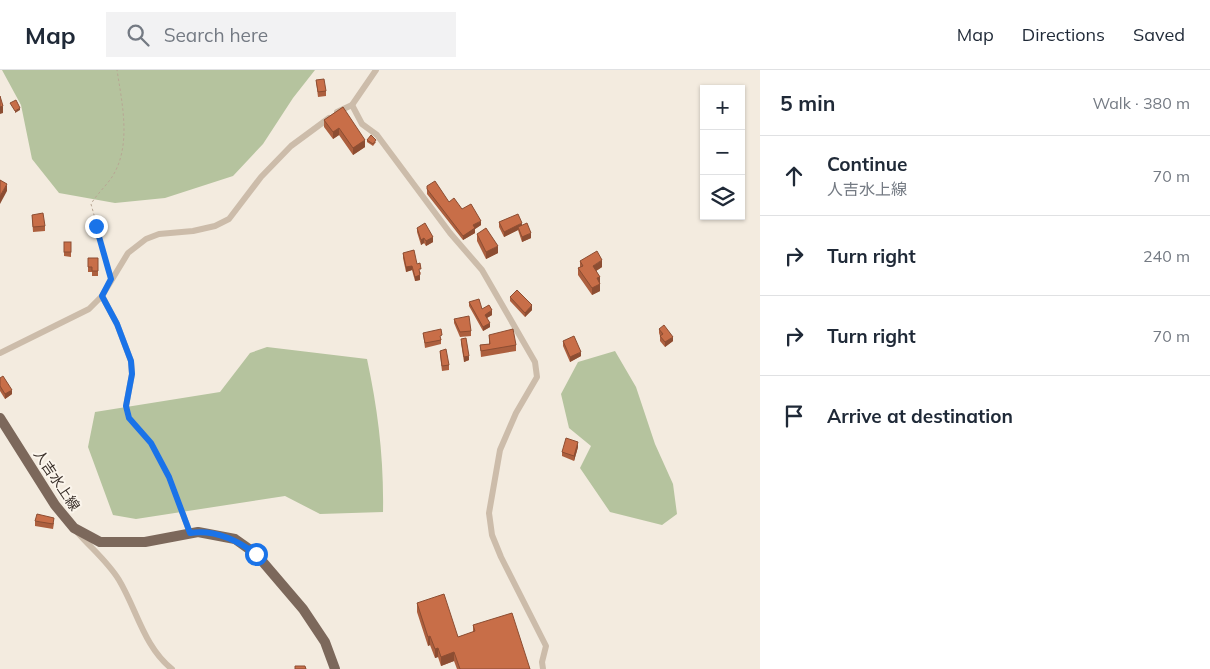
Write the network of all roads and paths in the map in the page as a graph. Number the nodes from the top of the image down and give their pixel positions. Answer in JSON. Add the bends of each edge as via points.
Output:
{"nodes":[{"id":1,"x":117,"y":70,"type":"edge"},
{"id":2,"x":376,"y":70,"type":"edge"},
{"id":3,"x":352,"y":105,"type":"junction"},
{"id":4,"x":111,"y":279,"type":"junction"},
{"id":5,"x":102,"y":296,"type":"junction"},
{"id":6,"x":0,"y":353,"type":"edge"},
{"id":7,"x":0,"y":418,"type":"edge"},
{"id":8,"x":74,"y":528,"type":"junction"},
{"id":9,"x":190,"y":533,"type":"junction"},
{"id":10,"x":172,"y":669,"type":"edge"},
{"id":11,"x":335,"y":669,"type":"edge"},
{"id":12,"x":543,"y":669,"type":"edge"}],
"edges":[{"from":1,"to":4,"type":"path","via":[[124,132],[122,148],[113,176],[91,204]]},
{"from":2,"to":3,"type":"street"},
{"from":3,"to":4,"type":"street","via":[[335,112],[291,146],[261,177],[230,219],[215,226],[185,232],[169,231],[146,239],[128,252]]},
{"from":3,"to":12,"type":"street","via":[[362,124],[377,135],[450,233],[482,270],[535,362],[537,377],[500,450],[489,513],[492,535],[501,557],[546,646]]},
{"from":4,"to":5,"type":"street"},
{"from":5,"to":6,"type":"street","via":[[90,309]]},
{"from":5,"to":9,"type":"street","via":[[131,361],[126,406],[129,418],[151,443],[169,477]]},
{"from":7,"to":8,"type":"main road","name":"人吉水上線","via":[[55,505]]},
{"from":8,"to":9,"type":"main road","name":"人吉水上線","via":[[100,542],[145,542]]},
{"from":8,"to":10,"type":"street","via":[[106,562],[151,647]]},
{"from":9,"to":11,"type":"main road","name":"人吉水上線","via":[[235,538],[256,554],[303,609],[324,642]]}]}
